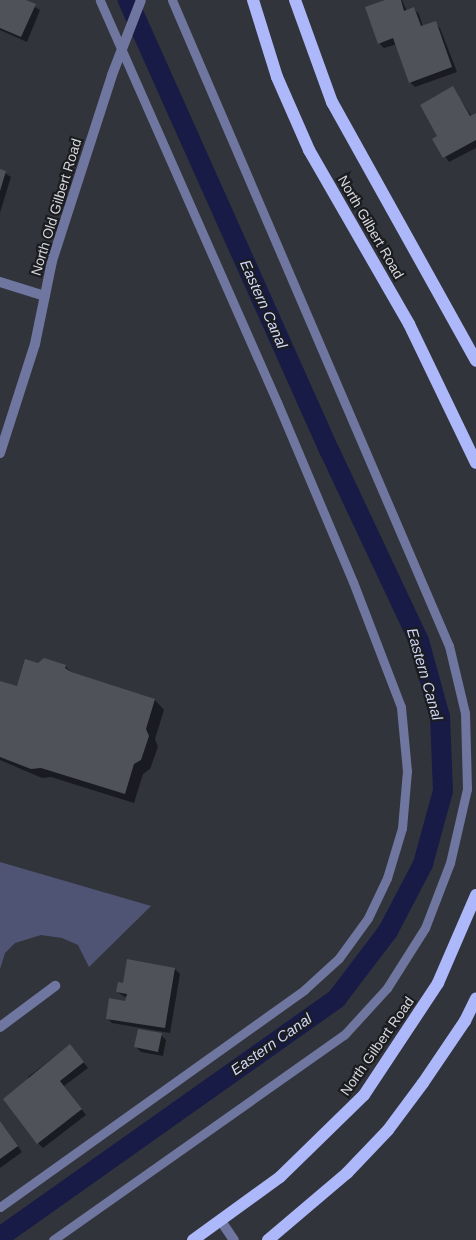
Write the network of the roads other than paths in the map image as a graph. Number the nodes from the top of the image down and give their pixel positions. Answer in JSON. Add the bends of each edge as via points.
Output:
{"nodes":[{"id":1,"x":100,"y":0,"type":"edge"},
{"id":2,"x":141,"y":0,"type":"edge"},
{"id":3,"x":172,"y":0,"type":"edge"},
{"id":4,"x":253,"y":0,"type":"edge"},
{"id":5,"x":295,"y":0,"type":"edge"},
{"id":6,"x":123,"y":45,"type":"junction"},
{"id":7,"x":0,"y":282,"type":"edge"},
{"id":8,"x":45,"y":296,"type":"junction"},
{"id":9,"x":476,"y":361,"type":"edge"},
{"id":10,"x":0,"y":453,"type":"edge"},
{"id":11,"x":476,"y":463,"type":"edge"},
{"id":12,"x":476,"y":895,"type":"edge"},
{"id":13,"x":55,"y":986,"type":"dead end"},
{"id":14,"x":476,"y":998,"type":"edge"},
{"id":15,"x":0,"y":1027,"type":"edge"},
{"id":16,"x":0,"y":1207,"type":"edge"},
{"id":17,"x":222,"y":1222,"type":"junction"},
{"id":18,"x":53,"y":1240,"type":"edge"},
{"id":19,"x":193,"y":1240,"type":"edge"},
{"id":20,"x":234,"y":1240,"type":"edge"},
{"id":21,"x":268,"y":1240,"type":"edge"}],
"edges":[{"from":1,"to":6,"type":"lane"},
{"from":2,"to":6,"type":"street","name":"North Old Gilbert Road"},
{"from":3,"to":18,"type":"lane","via":[[449,646],[465,713],[467,789],[450,863],[425,928],[388,988],[344,1035]]},
{"from":4,"to":11,"type":"main road","name":"North Gilbert Road","via":[[277,77],[309,150],[409,324]]},
{"from":5,"to":9,"type":"main road","name":"North Gilbert Road","via":[[332,102]]},
{"from":6,"to":8,"type":"street","name":"North Old Gilbert Road","via":[[52,261]]},
{"from":6,"to":16,"type":"lane","via":[[353,582],[401,708],[407,771],[402,828],[387,878],[372,910],[339,958],[304,990]]},
{"from":7,"to":8,"type":"street"},
{"from":8,"to":10,"type":"street","name":"North Old Gilbert Road","via":[[35,344]]},
{"from":12,"to":17,"type":"main road","name":"North Gilbert Road","via":[[438,984],[364,1095],[280,1177]]},
{"from":13,"to":15,"type":"street"},
{"from":14,"to":21,"type":"main road","via":[[465,1021],[388,1130],[347,1173]]},
{"from":17,"to":19,"type":"main road","name":"North Gilbert Road"},
{"from":17,"to":20,"type":"street"}]}
